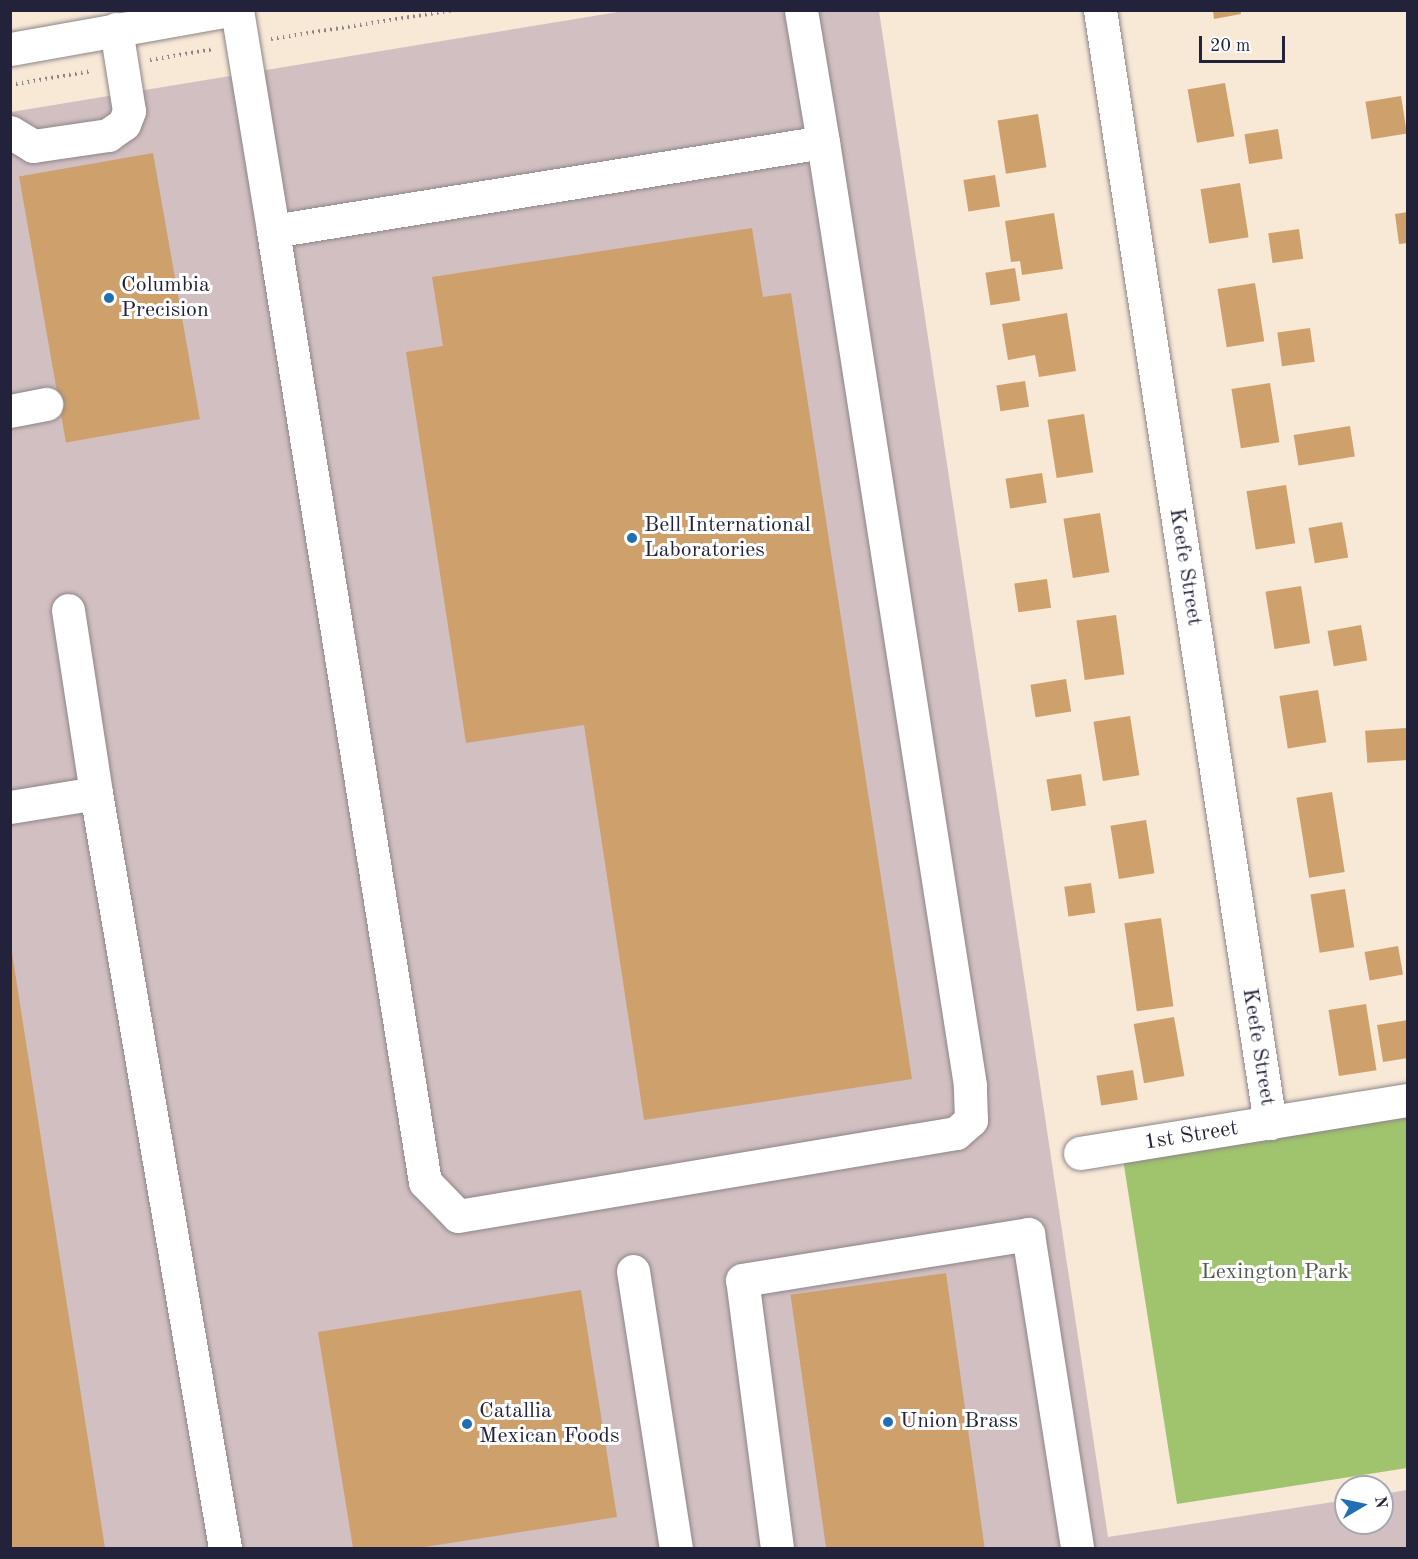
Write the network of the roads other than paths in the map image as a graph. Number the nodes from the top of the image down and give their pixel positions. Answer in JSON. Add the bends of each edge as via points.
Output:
{"nodes":[{"id":1,"x":229,"y":10,"type":"edge"},
{"id":2,"x":237,"y":10,"type":"edge"},
{"id":3,"x":801,"y":10,"type":"edge"},
{"id":4,"x":1100,"y":10,"type":"edge"},
{"id":5,"x":116,"y":29,"type":"junction"},
{"id":6,"x":10,"y":49,"type":"edge"},
{"id":7,"x":10,"y":132,"type":"edge"},
{"id":8,"x":823,"y":142,"type":"junction"},
{"id":9,"x":273,"y":231,"type":"junction"},
{"id":10,"x":46,"y":404,"type":"dead end"},
{"id":11,"x":10,"y":411,"type":"edge"},
{"id":12,"x":68,"y":610,"type":"dead end"},
{"id":13,"x":96,"y":793,"type":"junction"},
{"id":14,"x":10,"y":807,"type":"edge"},
{"id":15,"x":1407,"y":1100,"type":"edge"},
{"id":16,"x":1270,"y":1123,"type":"junction"},
{"id":17,"x":1080,"y":1153,"type":"dead end"},
{"id":18,"x":633,"y":1271,"type":"dead end"},
{"id":19,"x":225,"y":1548,"type":"edge"},
{"id":20,"x":676,"y":1548,"type":"edge"},
{"id":21,"x":777,"y":1548,"type":"edge"},
{"id":22,"x":1077,"y":1548,"type":"edge"}],
"edges":[{"from":1,"to":5,"type":"street"},
{"from":2,"to":9,"type":"street"},
{"from":3,"to":8,"type":"street"},
{"from":4,"to":16,"type":"street","name":"Keefe Street"},
{"from":5,"to":6,"type":"street"},
{"from":5,"to":7,"type":"street","via":[[129,111],[124,124],[108,135],[33,146]]},
{"from":8,"to":9,"type":"street"},
{"from":8,"to":9,"type":"street","via":[[970,1085],[971,1120],[956,1133],[458,1216],[425,1182]]},
{"from":10,"to":11,"type":"street"},
{"from":12,"to":13,"type":"street"},
{"from":13,"to":14,"type":"street"},
{"from":13,"to":19,"type":"street"},
{"from":15,"to":16,"type":"street","name":"1st Street"},
{"from":16,"to":17,"type":"street","name":"1st Street"},
{"from":18,"to":20,"type":"street"},
{"from":21,"to":22,"type":"street","via":[[742,1280],[1028,1234]]}]}
